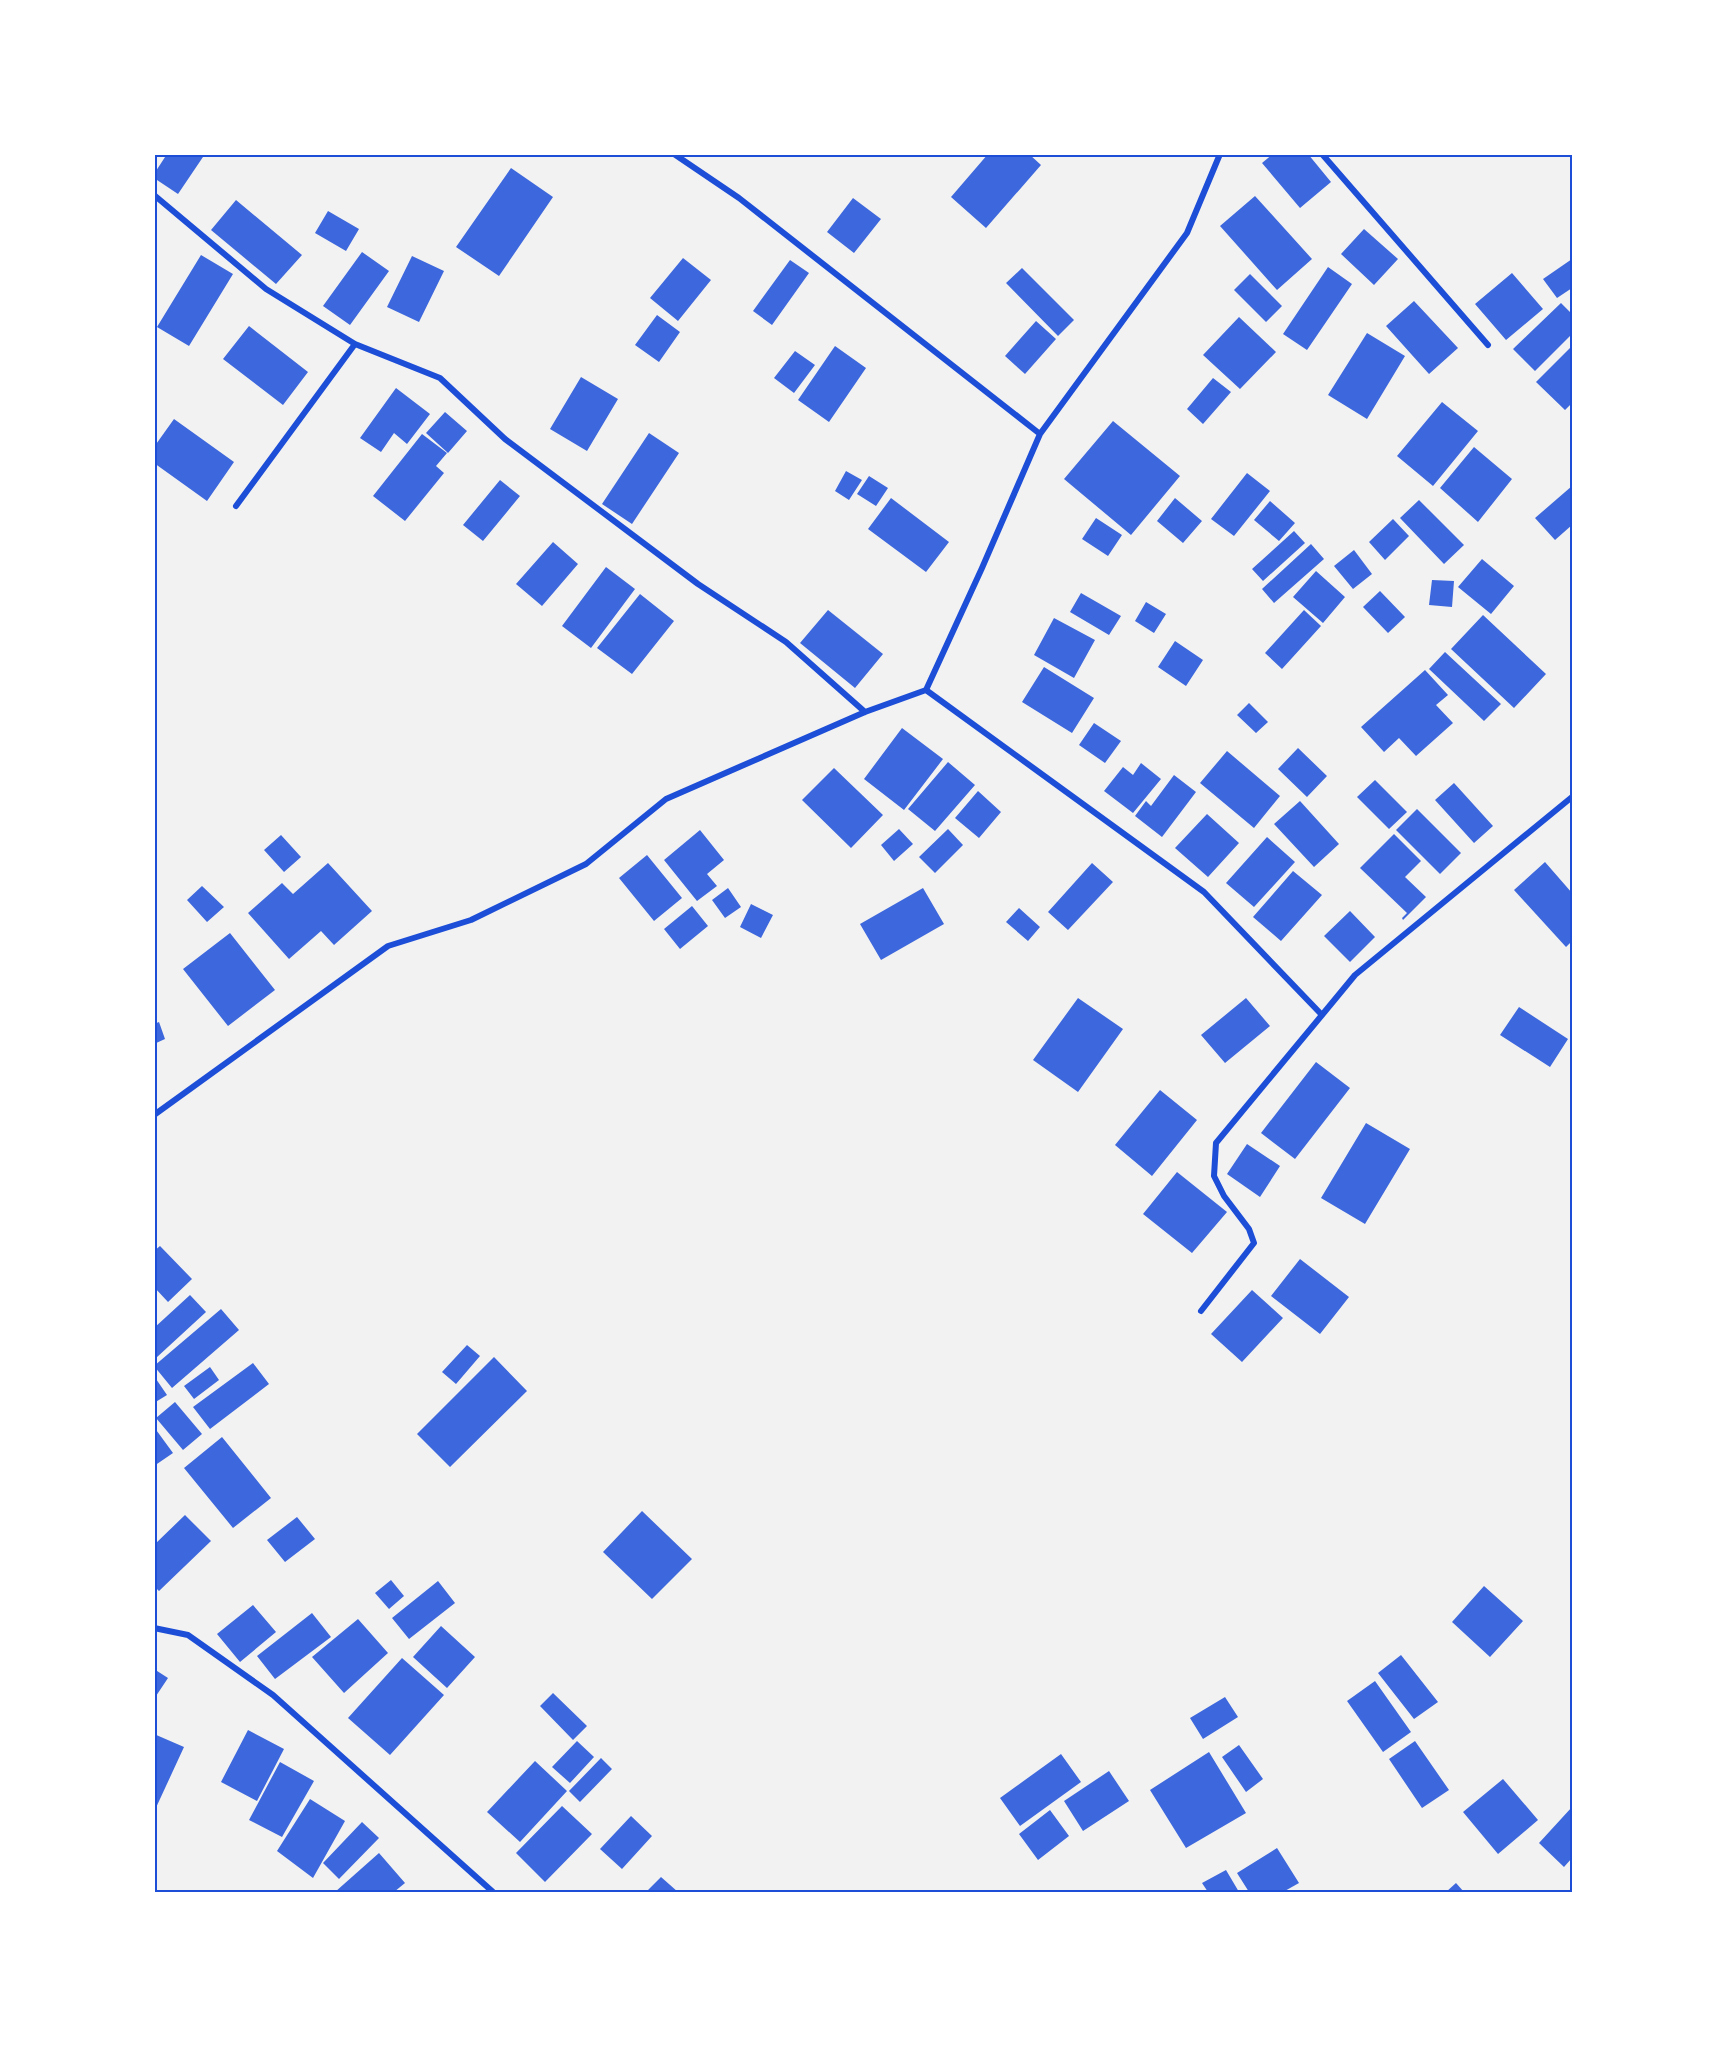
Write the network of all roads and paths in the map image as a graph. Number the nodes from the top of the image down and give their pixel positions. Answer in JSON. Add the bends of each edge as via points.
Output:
{"nodes":[{"id":1,"x":674,"y":154,"type":"edge"},
{"id":2,"x":1220,"y":154,"type":"edge"},
{"id":3,"x":1322,"y":154,"type":"edge"},
{"id":4,"x":154,"y":195,"type":"edge"},
{"id":5,"x":355,"y":344,"type":"junction"},
{"id":6,"x":1488,"y":345,"type":"dead end"},
{"id":7,"x":1040,"y":434,"type":"junction"},
{"id":8,"x":236,"y":506,"type":"dead end"},
{"id":9,"x":926,"y":690,"type":"junction"},
{"id":10,"x":865,"y":712,"type":"junction"},
{"id":11,"x":1572,"y":797,"type":"edge"},
{"id":12,"x":1322,"y":1015,"type":"junction"},
{"id":13,"x":154,"y":1115,"type":"edge"},
{"id":14,"x":1201,"y":1311,"type":"dead end"},
{"id":15,"x":154,"y":1628,"type":"edge"},
{"id":16,"x":493,"y":1893,"type":"edge"}],
"edges":[{"from":1,"to":7,"type":"street","via":[[738,198]]},
{"from":2,"to":7,"type":"street","via":[[1187,233]]},
{"from":3,"to":6,"type":"street"},
{"from":4,"to":5,"type":"street","via":[[266,289]]},
{"from":5,"to":8,"type":"street"},
{"from":5,"to":10,"type":"street","via":[[440,378],[505,439],[698,584],[786,642]]},
{"from":7,"to":9,"type":"street"},
{"from":9,"to":10,"type":"street"},
{"from":9,"to":12,"type":"street","via":[[1204,892]]},
{"from":10,"to":13,"type":"street","via":[[666,799],[586,864],[471,920],[388,946]]},
{"from":11,"to":12,"type":"street","via":[[1355,975]]},
{"from":12,"to":14,"type":"street","via":[[1216,1143],[1214,1176],[1254,1243]]},
{"from":15,"to":16,"type":"street","via":[[188,1635],[273,1695]]}]}
